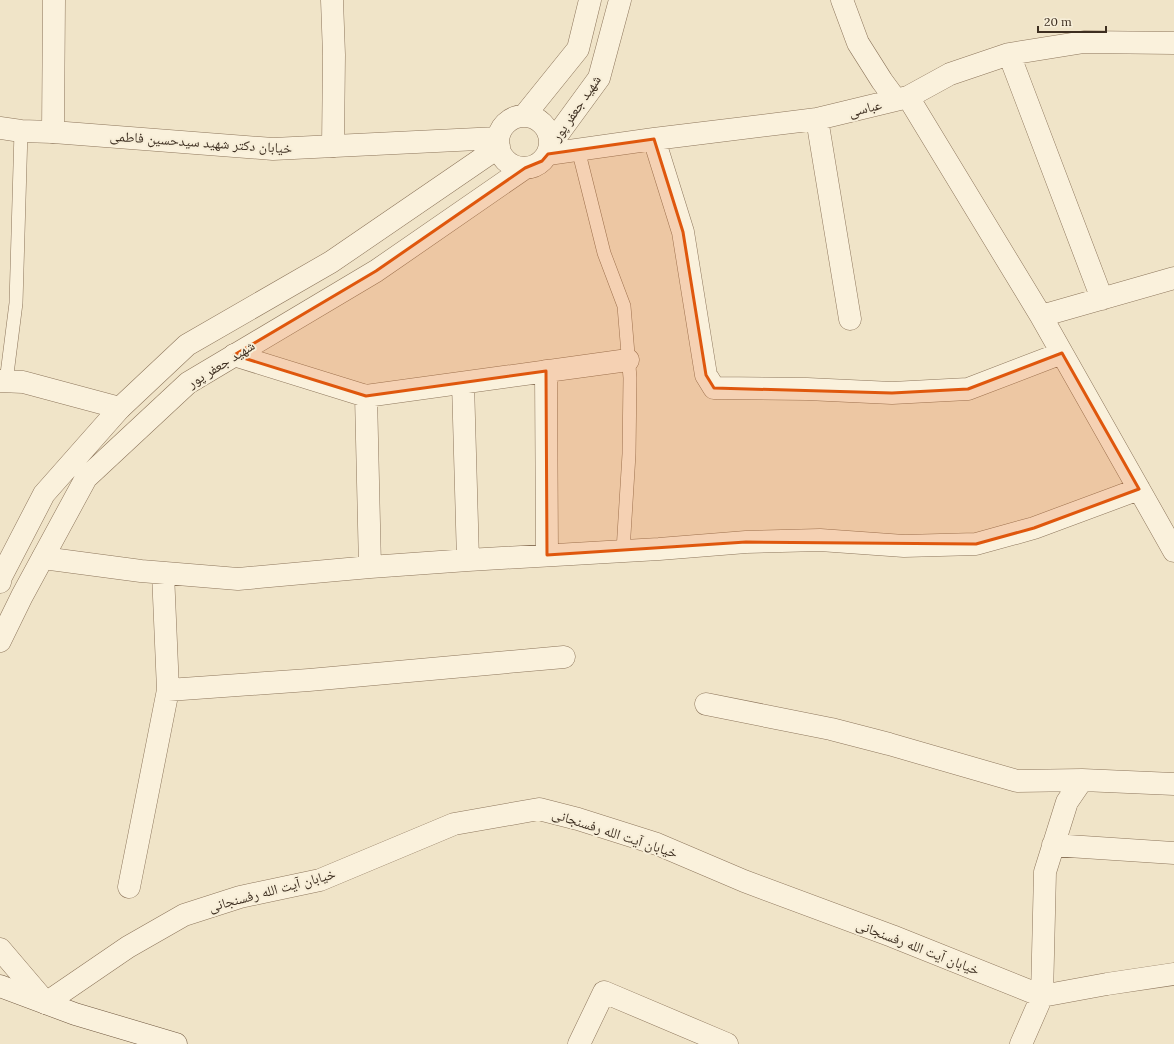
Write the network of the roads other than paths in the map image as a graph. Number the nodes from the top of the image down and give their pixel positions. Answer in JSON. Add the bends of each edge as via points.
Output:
{"nodes":[{"id":1,"x":54,"y":0,"type":"edge"},
{"id":2,"x":332,"y":0,"type":"edge"},
{"id":3,"x":590,"y":0,"type":"edge"},
{"id":4,"x":620,"y":0,"type":"edge"},
{"id":5,"x":842,"y":0,"type":"edge"},
{"id":6,"x":1174,"y":43,"type":"edge"},
{"id":7,"x":1009,"y":54,"type":"junction"},
{"id":8,"x":902,"y":98,"type":"junction"},
{"id":9,"x":524,"y":116,"type":"junction"},
{"id":10,"x":817,"y":119,"type":"junction"},
{"id":11,"x":0,"y":128,"type":"edge"},
{"id":12,"x":21,"y":131,"type":"junction"},
{"id":13,"x":53,"y":132,"type":"junction"},
{"id":14,"x":654,"y":138,"type":"junction"},
{"id":15,"x":498,"y":143,"type":"junction"},
{"id":16,"x":332,"y":146,"type":"junction"},
{"id":17,"x":549,"y":150,"type":"junction"},
{"id":18,"x":578,"y":150,"type":"junction"},
{"id":19,"x":526,"y":168,"type":"junction"},
{"id":20,"x":1174,"y":278,"type":"edge"},
{"id":21,"x":1102,"y":299,"type":"junction"},
{"id":22,"x":1041,"y":316,"type":"junction"},
{"id":23,"x":850,"y":319,"type":"dead end"},
{"id":24,"x":1062,"y":352,"type":"junction"},
{"id":25,"x":234,"y":355,"type":"junction"},
{"id":26,"x":628,"y":360,"type":"junction"},
{"id":27,"x":546,"y":371,"type":"junction"},
{"id":28,"x":3,"y":382,"type":"edge"},
{"id":29,"x":463,"y":383,"type":"junction"},
{"id":30,"x":366,"y":396,"type":"junction"},
{"id":31,"x":120,"y":408,"type":"junction"},
{"id":32,"x":1139,"y":489,"type":"junction"},
{"id":33,"x":623,"y":551,"type":"junction"},
{"id":34,"x":1174,"y":551,"type":"edge"},
{"id":35,"x":547,"y":555,"type":"junction"},
{"id":36,"x":43,"y":558,"type":"junction"},
{"id":37,"x":468,"y":560,"type":"junction"},
{"id":38,"x":370,"y":567,"type":"junction"},
{"id":39,"x":163,"y":573,"type":"junction"},
{"id":40,"x":0,"y":582,"type":"edge"},
{"id":41,"x":0,"y":641,"type":"edge"},
{"id":42,"x":564,"y":657,"type":"dead end"},
{"id":43,"x":168,"y":690,"type":"junction"},
{"id":44,"x":706,"y":704,"type":"dead end"},
{"id":45,"x":1082,"y":780,"type":"junction"},
{"id":46,"x":1174,"y":784,"type":"edge"},
{"id":47,"x":1053,"y":846,"type":"junction"},
{"id":48,"x":1174,"y":853,"type":"edge"},
{"id":49,"x":129,"y":888,"type":"dead end"},
{"id":50,"x":0,"y":949,"type":"edge"},
{"id":51,"x":1174,"y":974,"type":"edge"},
{"id":52,"x":0,"y":986,"type":"edge"},
{"id":53,"x":1042,"y":996,"type":"junction"},
{"id":54,"x":46,"y":1003,"type":"junction"},
{"id":55,"x":176,"y":1044,"type":"edge"},
{"id":56,"x":579,"y":1044,"type":"edge"},
{"id":57,"x":727,"y":1044,"type":"edge"},
{"id":58,"x":1021,"y":1044,"type":"edge"}],
"edges":[{"from":1,"to":13,"type":"street"},
{"from":2,"to":16,"type":"street"},
{"from":3,"to":9,"type":"street","via":[[578,49]]},
{"from":4,"to":17,"type":"street","name":"شهید جعفر پور","via":[[599,78]]},
{"from":5,"to":8,"type":"street","via":[[858,42],[882,81]]},
{"from":6,"to":7,"type":"street","name":"عباسی","via":[[1084,42]]},
{"from":7,"to":8,"type":"street","name":"عباسی","via":[[950,74]]},
{"from":7,"to":21,"type":"street"},
{"from":8,"to":10,"type":"street","name":"عباسی"},
{"from":8,"to":22,"type":"street"},
{"from":9,"to":15,"type":"street","via":[[511,119],[505,124]]},
{"from":9,"to":17,"type":"street","via":[[534,117],[546,128],[550,136]]},
{"from":10,"to":14,"type":"street","name":"عباسی"},
{"from":10,"to":23,"type":"street"},
{"from":11,"to":12,"type":"street","name":"خیابان دکتر شهید سیدحسین فاطمی"},
{"from":12,"to":13,"type":"street","name":"خیابان دکتر شهید سیدحسین فاطمی"},
{"from":12,"to":28,"type":"lane","via":[[16,303]]},
{"from":13,"to":16,"type":"street","name":"خیابان دکتر شهید سیدحسین فاطمی","via":[[273,149]]},
{"from":14,"to":18,"type":"street","name":"عباسی"},
{"from":14,"to":24,"type":"street","via":[[683,232],[706,376],[714,388],[892,393],[968,389]]},
{"from":15,"to":16,"type":"street","name":"خیابان دکتر شهید سیدحسین فاطمی"},
{"from":15,"to":19,"type":"street","via":[[502,156],[508,162],[516,167]]},
{"from":15,"to":31,"type":"street","via":[[331,262],[187,345]]},
{"from":17,"to":18,"type":"street","name":"عباسی"},
{"from":17,"to":19,"type":"street","via":[[542,161]]},
{"from":18,"to":26,"type":"lane","via":[[604,252],[624,306]]},
{"from":19,"to":25,"type":"street","name":"شهید جعفر پور","via":[[376,271]]},
{"from":20,"to":21,"type":"street"},
{"from":21,"to":22,"type":"street"},
{"from":22,"to":24,"type":"street"},
{"from":24,"to":32,"type":"street"},
{"from":25,"to":30,"type":"street"},
{"from":25,"to":36,"type":"street","name":"شهید جعفر پور","via":[[188,383],[86,478]]},
{"from":26,"to":27,"type":"street"},
{"from":26,"to":33,"type":"lane","via":[[629,454]]},
{"from":27,"to":29,"type":"street"},
{"from":27,"to":35,"type":"street"},
{"from":28,"to":31,"type":"street","via":[[23,382]]},
{"from":29,"to":30,"type":"street"},
{"from":29,"to":37,"type":"street"},
{"from":30,"to":38,"type":"street"},
{"from":31,"to":40,"type":"street","via":[[44,494]]},
{"from":32,"to":33,"type":"street","via":[[1034,528],[976,544],[904,546],[812,540]]},
{"from":32,"to":34,"type":"street"},
{"from":33,"to":35,"type":"street"},
{"from":35,"to":37,"type":"street"},
{"from":36,"to":39,"type":"street"},
{"from":36,"to":41,"type":"street","name":"شهید جعفر پور"},
{"from":37,"to":38,"type":"street"},
{"from":38,"to":39,"type":"street","via":[[238,579]]},
{"from":39,"to":43,"type":"street"},
{"from":42,"to":43,"type":"street"},
{"from":43,"to":49,"type":"street"},
{"from":44,"to":45,"type":"street","via":[[853,735],[1017,781]]},
{"from":45,"to":46,"type":"street"},
{"from":45,"to":47,"type":"street","via":[[1066,802]]},
{"from":47,"to":48,"type":"street"},
{"from":47,"to":53,"type":"street","via":[[1045,872]]},
{"from":50,"to":54,"type":"street"},
{"from":51,"to":53,"type":"street"},
{"from":52,"to":54,"type":"street"},
{"from":53,"to":54,"type":"street","name":"خیابان آیت الله رفسنجانی","via":[[744,881],[657,844],[539,809],[454,824],[320,880],[240,897],[184,915],[128,947]]},
{"from":53,"to":58,"type":"street"},
{"from":54,"to":55,"type":"street"},
{"from":56,"to":57,"type":"street","via":[[604,992]]}]}
